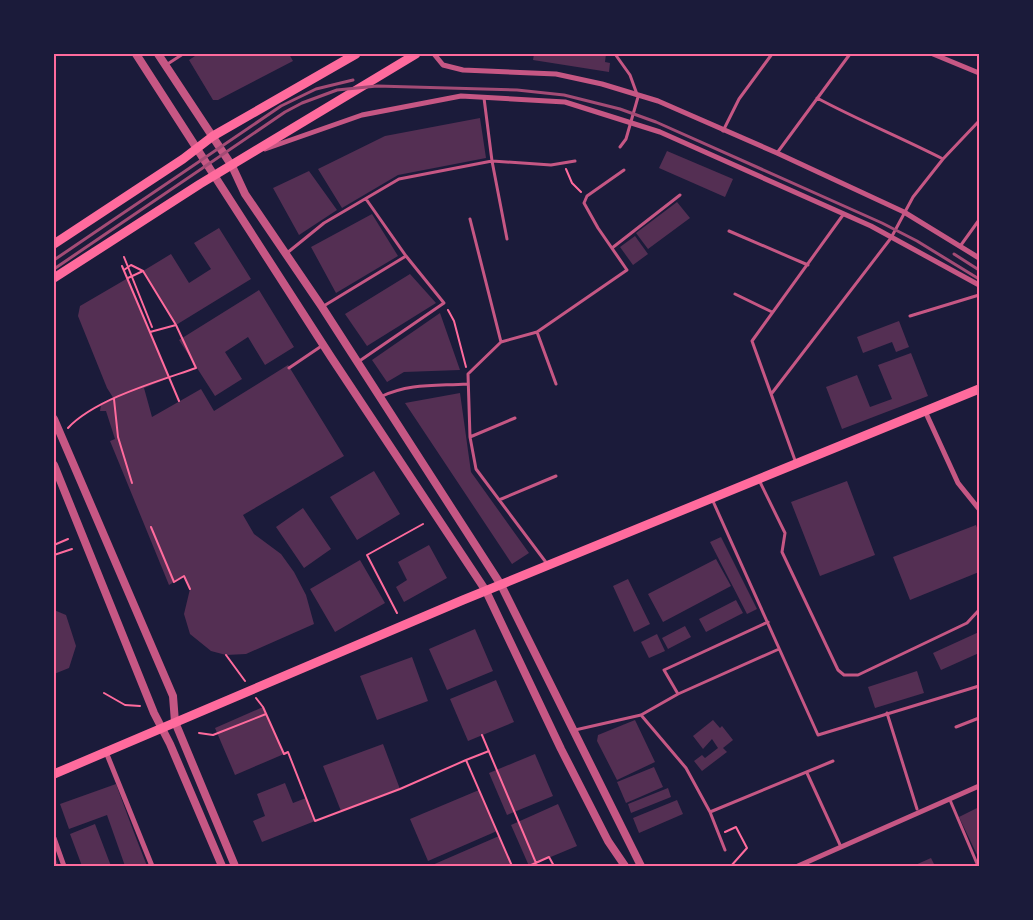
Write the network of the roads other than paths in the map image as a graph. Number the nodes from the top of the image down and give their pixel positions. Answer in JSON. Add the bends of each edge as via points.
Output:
{"nodes":[{"id":1,"x":136,"y":54,"type":"edge"},
{"id":2,"x":158,"y":54,"type":"edge"},
{"id":3,"x":183,"y":54,"type":"edge"},
{"id":4,"x":356,"y":54,"type":"edge"},
{"id":5,"x":416,"y":54,"type":"edge"},
{"id":6,"x":434,"y":54,"type":"edge"},
{"id":7,"x":615,"y":54,"type":"edge"},
{"id":8,"x":772,"y":54,"type":"edge"},
{"id":9,"x":850,"y":54,"type":"edge"},
{"id":10,"x":933,"y":54,"type":"edge"},
{"id":11,"x":165,"y":65,"type":"junction"},
{"id":12,"x":979,"y":73,"type":"edge"},
{"id":13,"x":638,"y":97,"type":"junction"},
{"id":14,"x":484,"y":98,"type":"junction"},
{"id":15,"x":817,"y":98,"type":"junction"},
{"id":16,"x":979,"y":121,"type":"edge"},
{"id":17,"x":630,"y":123,"type":"junction"},
{"id":18,"x":723,"y":131,"type":"junction"},
{"id":19,"x":213,"y":136,"type":"junction"},
{"id":20,"x":197,"y":147,"type":"junction"},
{"id":21,"x":620,"y":147,"type":"dead end"},
{"id":22,"x":255,"y":152,"type":"junction"},
{"id":23,"x":777,"y":153,"type":"junction"},
{"id":24,"x":943,"y":159,"type":"junction"},
{"id":25,"x":492,"y":161,"type":"junction"},
{"id":26,"x":575,"y":161,"type":"dead end"},
{"id":27,"x":232,"y":166,"type":"junction"},
{"id":28,"x":624,"y":170,"type":"dead end"},
{"id":29,"x":214,"y":176,"type":"junction"},
{"id":30,"x":680,"y":195,"type":"dead end"},
{"id":31,"x":366,"y":199,"type":"junction"},
{"id":32,"x":904,"y":212,"type":"junction"},
{"id":33,"x":844,"y":215,"type":"junction"},
{"id":34,"x":470,"y":219,"type":"dead end"},
{"id":35,"x":979,"y":220,"type":"edge"},
{"id":36,"x":729,"y":231,"type":"dead end"},
{"id":37,"x":891,"y":238,"type":"junction"},
{"id":38,"x":507,"y":240,"type":"dead end"},
{"id":39,"x":54,"y":244,"type":"edge"},
{"id":40,"x":961,"y":246,"type":"junction"},
{"id":41,"x":612,"y":248,"type":"junction"},
{"id":42,"x":286,"y":254,"type":"junction"},
{"id":43,"x":406,"y":256,"type":"junction"},
{"id":44,"x":979,"y":258,"type":"edge"},
{"id":45,"x":808,"y":265,"type":"junction"},
{"id":46,"x":54,"y":278,"type":"edge"},
{"id":47,"x":979,"y":285,"type":"edge"},
{"id":48,"x":735,"y":294,"type":"dead end"},
{"id":49,"x":979,"y":295,"type":"edge"},
{"id":50,"x":322,"y":307,"type":"junction"},
{"id":51,"x":772,"y":312,"type":"junction"},
{"id":52,"x":910,"y":316,"type":"dead end"},
{"id":53,"x":537,"y":332,"type":"junction"},
{"id":54,"x":501,"y":342,"type":"junction"},
{"id":55,"x":323,"y":344,"type":"junction"},
{"id":56,"x":358,"y":362,"type":"junction"},
{"id":57,"x":289,"y":368,"type":"dead end"},
{"id":58,"x":467,"y":384,"type":"junction"},
{"id":59,"x":556,"y":384,"type":"dead end"},
{"id":60,"x":979,"y":389,"type":"edge"},
{"id":61,"x":772,"y":393,"type":"junction"},
{"id":62,"x":380,"y":397,"type":"junction"},
{"id":63,"x":925,"y":411,"type":"junction"},
{"id":64,"x":515,"y":418,"type":"dead end"},
{"id":65,"x":54,"y":419,"type":"edge"},
{"id":66,"x":470,"y":437,"type":"junction"},
{"id":67,"x":796,"y":464,"type":"junction"},
{"id":68,"x":54,"y":465,"type":"edge"},
{"id":69,"x":556,"y":476,"type":"dead end"},
{"id":70,"x":758,"y":479,"type":"junction"},
{"id":71,"x":712,"y":498,"type":"junction"},
{"id":72,"x":499,"y":500,"type":"junction"},
{"id":73,"x":979,"y":509,"type":"edge"},
{"id":74,"x":548,"y":565,"type":"junction"},
{"id":75,"x":501,"y":585,"type":"junction"},
{"id":76,"x":486,"y":591,"type":"junction"},
{"id":77,"x":979,"y":610,"type":"edge"},
{"id":78,"x":768,"y":622,"type":"junction"},
{"id":79,"x":779,"y":648,"type":"junction"},
{"id":80,"x":979,"y":686,"type":"edge"},
{"id":81,"x":678,"y":694,"type":"junction"},
{"id":82,"x":888,"y":713,"type":"junction"},
{"id":83,"x":641,"y":715,"type":"junction"},
{"id":84,"x":979,"y":718,"type":"edge"},
{"id":85,"x":175,"y":722,"type":"junction"},
{"id":86,"x":956,"y":727,"type":"dead end"},
{"id":87,"x":161,"y":729,"type":"junction"},
{"id":88,"x":575,"y":730,"type":"junction"},
{"id":89,"x":106,"y":752,"type":"junction"},
{"id":90,"x":833,"y":761,"type":"dead end"},
{"id":91,"x":808,"y":773,"type":"junction"},
{"id":92,"x":54,"y":774,"type":"edge"},
{"id":93,"x":979,"y":786,"type":"edge"},
{"id":94,"x":950,"y":800,"type":"junction"},
{"id":95,"x":917,"y":809,"type":"dead end"},
{"id":96,"x":710,"y":812,"type":"junction"},
{"id":97,"x":54,"y":838,"type":"edge"},
{"id":98,"x":841,"y":847,"type":"junction"},
{"id":99,"x":725,"y":850,"type":"dead end"},
{"id":100,"x":978,"y":861,"type":"edge"},
{"id":101,"x":640,"y":864,"type":"edge"},
{"id":102,"x":64,"y":866,"type":"edge"},
{"id":103,"x":152,"y":866,"type":"edge"},
{"id":104,"x":222,"y":866,"type":"edge"},
{"id":105,"x":236,"y":866,"type":"edge"},
{"id":106,"x":625,"y":866,"type":"edge"},
{"id":107,"x":629,"y":866,"type":"edge"},
{"id":108,"x":798,"y":866,"type":"edge"},
{"id":109,"x":978,"y":866,"type":"edge"}],
"edges":[{"from":1,"to":20,"type":"street"},
{"from":2,"to":11,"type":"street"},
{"from":3,"to":11,"type":"lane"},
{"from":4,"to":19,"type":"main road"},
{"from":5,"to":22,"type":"main road"},
{"from":6,"to":13,"type":"street","via":[[443,65],[463,70],[556,74],[602,84]]},
{"from":7,"to":13,"type":"lane","via":[[630,75]]},
{"from":8,"to":18,"type":"lane","via":[[739,99]]},
{"from":9,"to":15,"type":"lane"},
{"from":10,"to":12,"type":"street"},
{"from":11,"to":19,"type":"street"},
{"from":13,"to":17,"type":"lane"},
{"from":13,"to":18,"type":"street","via":[[658,102]]},
{"from":14,"to":17,"type":"street","via":[[565,102]]},
{"from":14,"to":22,"type":"street","via":[[461,96],[362,115]]},
{"from":14,"to":25,"type":"lane"},
{"from":15,"to":23,"type":"lane"},
{"from":15,"to":24,"type":"lane"},
{"from":16,"to":24,"type":"lane"},
{"from":17,"to":21,"type":"lane"},
{"from":17,"to":33,"type":"street","via":[[660,132]]},
{"from":18,"to":23,"type":"street"},
{"from":19,"to":20,"type":"main road"},
{"from":19,"to":27,"type":"street"},
{"from":20,"to":29,"type":"street"},
{"from":20,"to":39,"type":"main road"},
{"from":22,"to":27,"type":"main road"},
{"from":23,"to":32,"type":"street"},
{"from":24,"to":32,"type":"lane"},
{"from":25,"to":26,"type":"lane","via":[[551,165]]},
{"from":25,"to":31,"type":"lane","via":[[399,179]]},
{"from":25,"to":38,"type":"lane"},
{"from":27,"to":29,"type":"main road"},
{"from":27,"to":42,"type":"street","via":[[245,194]]},
{"from":28,"to":41,"type":"lane","via":[[587,196],[584,203]]},
{"from":29,"to":46,"type":"main road"},
{"from":29,"to":55,"type":"street"},
{"from":30,"to":41,"type":"lane"},
{"from":31,"to":42,"type":"lane","via":[[324,223]]},
{"from":31,"to":43,"type":"lane"},
{"from":32,"to":37,"type":"lane"},
{"from":32,"to":40,"type":"street"},
{"from":33,"to":37,"type":"street"},
{"from":33,"to":45,"type":"lane"},
{"from":34,"to":54,"type":"lane"},
{"from":35,"to":40,"type":"lane"},
{"from":36,"to":45,"type":"lane"},
{"from":37,"to":47,"type":"street"},
{"from":37,"to":61,"type":"lane"},
{"from":40,"to":44,"type":"street"},
{"from":41,"to":53,"type":"lane","via":[[627,270]]},
{"from":42,"to":50,"type":"street"},
{"from":43,"to":50,"type":"lane"},
{"from":43,"to":56,"type":"lane","via":[[444,303]]},
{"from":45,"to":51,"type":"lane"},
{"from":48,"to":51,"type":"lane"},
{"from":49,"to":52,"type":"lane"},
{"from":50,"to":56,"type":"street"},
{"from":51,"to":61,"type":"lane","via":[[752,341]]},
{"from":53,"to":54,"type":"lane"},
{"from":53,"to":59,"type":"lane"},
{"from":54,"to":58,"type":"lane","via":[[468,374]]},
{"from":55,"to":57,"type":"lane"},
{"from":55,"to":76,"type":"street"},
{"from":56,"to":62,"type":"street"},
{"from":58,"to":62,"type":"lane","via":[[437,383],[397,389]]},
{"from":58,"to":66,"type":"lane"},
{"from":60,"to":63,"type":"main road"},
{"from":61,"to":67,"type":"lane"},
{"from":62,"to":75,"type":"street"},
{"from":63,"to":67,"type":"main road"},
{"from":63,"to":73,"type":"street","via":[[958,483]]},
{"from":64,"to":66,"type":"lane"},
{"from":65,"to":85,"type":"street","via":[[173,696]]},
{"from":66,"to":72,"type":"lane","via":[[476,469]]},
{"from":67,"to":70,"type":"main road"},
{"from":68,"to":87,"type":"street"},
{"from":69,"to":72,"type":"lane"},
{"from":70,"to":71,"type":"main road"},
{"from":70,"to":77,"type":"lane","via":[[784,533],[782,552],[838,670],[844,675],[858,675],[967,623]]},
{"from":71,"to":74,"type":"main road"},
{"from":71,"to":78,"type":"lane"},
{"from":72,"to":74,"type":"lane"},
{"from":74,"to":75,"type":"main road"},
{"from":75,"to":76,"type":"main road"},
{"from":75,"to":88,"type":"street"},
{"from":76,"to":85,"type":"main road"},
{"from":76,"to":106,"type":"street","via":[[561,749]]},
{"from":78,"to":79,"type":"lane"},
{"from":78,"to":81,"type":"lane","via":[[664,670]]},
{"from":79,"to":81,"type":"lane"},
{"from":79,"to":82,"type":"lane","via":[[818,735]]},
{"from":80,"to":82,"type":"lane"},
{"from":81,"to":83,"type":"lane"},
{"from":82,"to":95,"type":"lane"},
{"from":83,"to":88,"type":"lane"},
{"from":83,"to":96,"type":"lane","via":[[686,768]]},
{"from":84,"to":86,"type":"lane"},
{"from":85,"to":87,"type":"main road"},
{"from":85,"to":105,"type":"street"},
{"from":87,"to":89,"type":"main road"},
{"from":87,"to":104,"type":"street"},
{"from":88,"to":101,"type":"street"},
{"from":89,"to":92,"type":"main road"},
{"from":89,"to":103,"type":"street"},
{"from":90,"to":91,"type":"lane"},
{"from":91,"to":96,"type":"lane"},
{"from":91,"to":98,"type":"lane"},
{"from":93,"to":94,"type":"street"},
{"from":94,"to":98,"type":"street"},
{"from":94,"to":100,"type":"lane"},
{"from":96,"to":99,"type":"lane"},
{"from":97,"to":102,"type":"street"},
{"from":98,"to":108,"type":"street"},
{"from":100,"to":109,"type":"lane"},
{"from":101,"to":107,"type":"street"}]}
